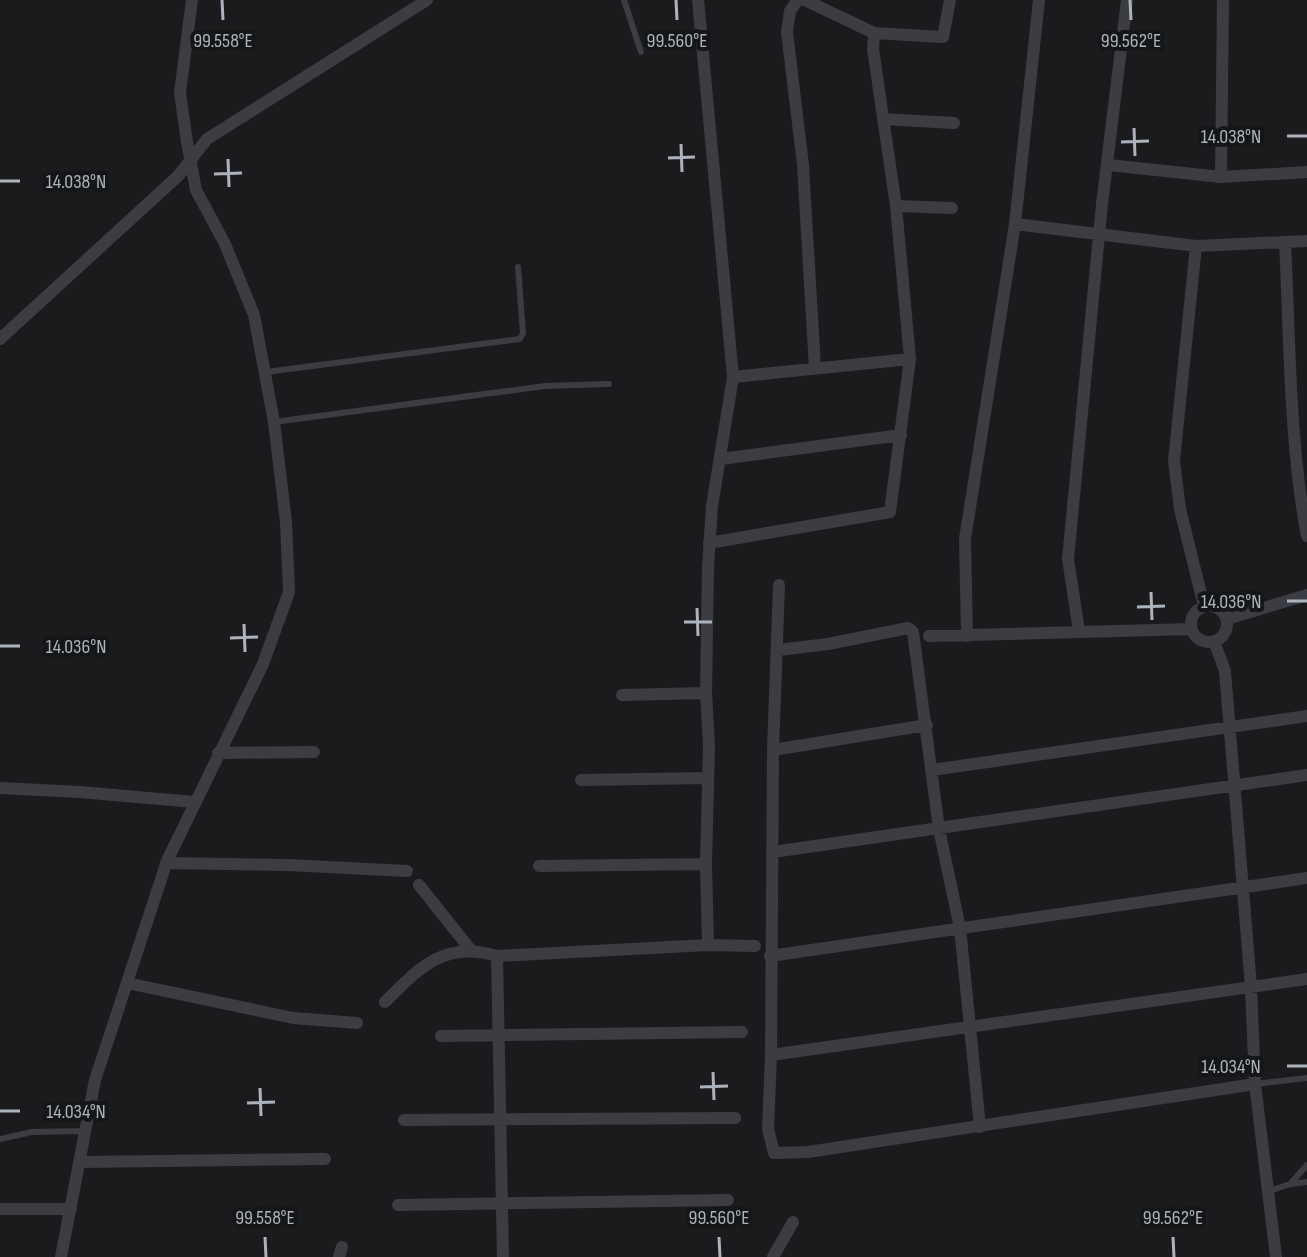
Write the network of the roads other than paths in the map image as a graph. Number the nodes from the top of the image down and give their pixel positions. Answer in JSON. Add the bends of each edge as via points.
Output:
{"nodes":[{"id":1,"x":192,"y":0,"type":"edge"},
{"id":2,"x":427,"y":0,"type":"edge"},
{"id":3,"x":624,"y":0,"type":"edge"},
{"id":4,"x":698,"y":0,"type":"edge"},
{"id":5,"x":798,"y":0,"type":"edge"},
{"id":6,"x":805,"y":0,"type":"edge"},
{"id":7,"x":950,"y":0,"type":"edge"},
{"id":8,"x":1039,"y":0,"type":"edge"},
{"id":9,"x":1127,"y":0,"type":"edge"},
{"id":10,"x":1223,"y":0,"type":"edge"},
{"id":11,"x":874,"y":33,"type":"junction"},
{"id":12,"x":641,"y":52,"type":"dead end"},
{"id":13,"x":883,"y":119,"type":"junction"},
{"id":14,"x":954,"y":123,"type":"dead end"},
{"id":15,"x":190,"y":158,"type":"junction"},
{"id":16,"x":1109,"y":165,"type":"junction"},
{"id":17,"x":1307,"y":172,"type":"edge"},
{"id":18,"x":1221,"y":177,"type":"junction"},
{"id":19,"x":896,"y":206,"type":"junction"},
{"id":20,"x":952,"y":208,"type":"dead end"},
{"id":21,"x":1015,"y":224,"type":"junction"},
{"id":22,"x":1100,"y":235,"type":"junction"},
{"id":23,"x":1307,"y":241,"type":"edge"},
{"id":24,"x":1285,"y":243,"type":"junction"},
{"id":25,"x":1196,"y":246,"type":"junction"},
{"id":26,"x":518,"y":267,"type":"dead end"},
{"id":27,"x":0,"y":339,"type":"edge"},
{"id":28,"x":910,"y":359,"type":"junction"},
{"id":29,"x":815,"y":368,"type":"junction"},
{"id":30,"x":266,"y":372,"type":"junction"},
{"id":31,"x":733,"y":377,"type":"junction"},
{"id":32,"x":609,"y":384,"type":"dead end"},
{"id":33,"x":274,"y":422,"type":"junction"},
{"id":34,"x":901,"y":435,"type":"junction"},
{"id":35,"x":721,"y":459,"type":"junction"},
{"id":36,"x":1307,"y":536,"type":"edge"},
{"id":37,"x":709,"y":543,"type":"junction"},
{"id":38,"x":779,"y":585,"type":"dead end"},
{"id":39,"x":1307,"y":595,"type":"edge"},
{"id":40,"x":1204,"y":606,"type":"junction"},
{"id":41,"x":1227,"y":619,"type":"junction"},
{"id":42,"x":1192,"y":629,"type":"junction"},
{"id":43,"x":1079,"y":631,"type":"junction"},
{"id":44,"x":929,"y":636,"type":"dead end"},
{"id":45,"x":967,"y":636,"type":"junction"},
{"id":46,"x":1214,"y":641,"type":"junction"},
{"id":47,"x":778,"y":650,"type":"junction"},
{"id":48,"x":706,"y":693,"type":"junction"},
{"id":49,"x":622,"y":695,"type":"dead end"},
{"id":50,"x":1307,"y":716,"type":"edge"},
{"id":51,"x":927,"y":725,"type":"junction"},
{"id":52,"x":1229,"y":728,"type":"junction"},
{"id":53,"x":773,"y":750,"type":"junction"},
{"id":54,"x":314,"y":752,"type":"dead end"},
{"id":55,"x":218,"y":753,"type":"junction"},
{"id":56,"x":932,"y":770,"type":"junction"},
{"id":57,"x":1307,"y":775,"type":"edge"},
{"id":58,"x":708,"y":778,"type":"junction"},
{"id":59,"x":581,"y":780,"type":"dead end"},
{"id":60,"x":1233,"y":786,"type":"junction"},
{"id":61,"x":0,"y":788,"type":"edge"},
{"id":62,"x":194,"y":802,"type":"junction"},
{"id":63,"x":939,"y":829,"type":"junction"},
{"id":64,"x":773,"y":852,"type":"junction"},
{"id":65,"x":166,"y":863,"type":"junction"},
{"id":66,"x":706,"y":864,"type":"junction"},
{"id":67,"x":539,"y":866,"type":"dead end"},
{"id":68,"x":407,"y":871,"type":"dead end"},
{"id":69,"x":1307,"y":878,"type":"edge"},
{"id":70,"x":419,"y":885,"type":"dead end"},
{"id":71,"x":1242,"y":886,"type":"junction"},
{"id":72,"x":960,"y":928,"type":"junction"},
{"id":73,"x":708,"y":945,"type":"junction"},
{"id":74,"x":755,"y":946,"type":"dead end"},
{"id":75,"x":470,"y":949,"type":"junction"},
{"id":76,"x":497,"y":956,"type":"junction"},
{"id":77,"x":770,"y":956,"type":"junction"},
{"id":78,"x":1307,"y":979,"type":"edge"},
{"id":79,"x":127,"y":983,"type":"junction"},
{"id":80,"x":1251,"y":987,"type":"junction"},
{"id":81,"x":385,"y":1002,"type":"dead end"},
{"id":82,"x":357,"y":1023,"type":"dead end"},
{"id":83,"x":970,"y":1027,"type":"junction"},
{"id":84,"x":742,"y":1032,"type":"dead end"},
{"id":85,"x":441,"y":1036,"type":"dead end"},
{"id":86,"x":500,"y":1036,"type":"junction"},
{"id":87,"x":771,"y":1055,"type":"junction"},
{"id":88,"x":1307,"y":1078,"type":"edge"},
{"id":89,"x":1255,"y":1084,"type":"junction"},
{"id":90,"x":502,"y":1118,"type":"junction"},
{"id":91,"x":735,"y":1118,"type":"dead end"},
{"id":92,"x":404,"y":1120,"type":"dead end"},
{"id":93,"x":980,"y":1127,"type":"junction"},
{"id":94,"x":86,"y":1131,"type":"junction"},
{"id":95,"x":0,"y":1139,"type":"edge"},
{"id":96,"x":325,"y":1159,"type":"dead end"},
{"id":97,"x":81,"y":1162,"type":"junction"},
{"id":98,"x":1307,"y":1165,"type":"edge"},
{"id":99,"x":1307,"y":1182,"type":"edge"},
{"id":100,"x":1290,"y":1184,"type":"junction"},
{"id":101,"x":1270,"y":1191,"type":"junction"},
{"id":102,"x":728,"y":1200,"type":"dead end"},
{"id":103,"x":503,"y":1203,"type":"junction"},
{"id":104,"x":398,"y":1205,"type":"dead end"},
{"id":105,"x":0,"y":1209,"type":"edge"},
{"id":106,"x":71,"y":1209,"type":"junction"},
{"id":107,"x":793,"y":1222,"type":"dead end"},
{"id":108,"x":61,"y":1257,"type":"edge"},
{"id":109,"x":503,"y":1257,"type":"edge"},
{"id":110,"x":773,"y":1257,"type":"edge"},
{"id":111,"x":1276,"y":1257,"type":"edge"}],
"edges":[{"from":1,"to":15,"type":"street","via":[[180,93]]},
{"from":2,"to":15,"type":"street","via":[[207,139]]},
{"from":3,"to":12,"type":"lane"},
{"from":4,"to":31,"type":"street"},
{"from":5,"to":29,"type":"street","via":[[787,32],[803,165]]},
{"from":6,"to":11,"type":"street"},
{"from":7,"to":11,"type":"street","via":[[943,37]]},
{"from":8,"to":21,"type":"street"},
{"from":9,"to":16,"type":"street"},
{"from":10,"to":18,"type":"street"},
{"from":11,"to":13,"type":"street"},
{"from":13,"to":14,"type":"street"},
{"from":13,"to":19,"type":"street"},
{"from":15,"to":27,"type":"street","via":[[178,176]]},
{"from":15,"to":30,"type":"street","via":[[196,190],[254,315]]},
{"from":16,"to":18,"type":"street"},
{"from":16,"to":22,"type":"street"},
{"from":17,"to":18,"type":"street"},
{"from":19,"to":20,"type":"street"},
{"from":19,"to":28,"type":"street"},
{"from":21,"to":22,"type":"street"},
{"from":21,"to":45,"type":"street","via":[[965,539]]},
{"from":22,"to":25,"type":"street"},
{"from":22,"to":43,"type":"street","via":[[1068,559]]},
{"from":23,"to":24,"type":"street"},
{"from":24,"to":25,"type":"street"},
{"from":24,"to":36,"type":"street","via":[[1295,454]]},
{"from":25,"to":40,"type":"street","via":[[1174,461]]},
{"from":26,"to":30,"type":"lane","via":[[520,339]]},
{"from":28,"to":29,"type":"street"},
{"from":28,"to":34,"type":"street"},
{"from":29,"to":31,"type":"street"},
{"from":30,"to":33,"type":"street"},
{"from":31,"to":35,"type":"street"},
{"from":32,"to":33,"type":"lane","via":[[545,386]]},
{"from":33,"to":55,"type":"street","via":[[289,592],[263,664]]},
{"from":34,"to":35,"type":"street"},
{"from":34,"to":37,"type":"street","via":[[890,512]]},
{"from":35,"to":37,"type":"street"},
{"from":37,"to":48,"type":"street"},
{"from":38,"to":47,"type":"street"},
{"from":39,"to":41,"type":"street"},
{"from":40,"to":41,"type":"street","via":[[1218,608]]},
{"from":40,"to":42,"type":"street","via":[[1193,615]]},
{"from":41,"to":46,"type":"street","via":[[1225,633]]},
{"from":42,"to":43,"type":"street"},
{"from":42,"to":46,"type":"street","via":[[1200,640]]},
{"from":43,"to":45,"type":"street"},
{"from":44,"to":45,"type":"street"},
{"from":46,"to":52,"type":"street","via":[[1225,671]]},
{"from":47,"to":51,"type":"street","via":[[908,628],[916,638]]},
{"from":47,"to":53,"type":"street"},
{"from":48,"to":49,"type":"street"},
{"from":48,"to":58,"type":"street"},
{"from":50,"to":52,"type":"street"},
{"from":51,"to":53,"type":"street"},
{"from":51,"to":56,"type":"street"},
{"from":52,"to":56,"type":"street"},
{"from":52,"to":60,"type":"street"},
{"from":53,"to":64,"type":"street"},
{"from":54,"to":55,"type":"street"},
{"from":55,"to":62,"type":"street"},
{"from":56,"to":63,"type":"street"},
{"from":57,"to":60,"type":"street"},
{"from":58,"to":59,"type":"street"},
{"from":58,"to":66,"type":"street"},
{"from":60,"to":63,"type":"street"},
{"from":60,"to":71,"type":"street"},
{"from":61,"to":62,"type":"street"},
{"from":62,"to":65,"type":"street"},
{"from":63,"to":64,"type":"street"},
{"from":63,"to":72,"type":"street"},
{"from":64,"to":77,"type":"street"},
{"from":65,"to":68,"type":"street"},
{"from":65,"to":79,"type":"street"},
{"from":66,"to":67,"type":"street"},
{"from":66,"to":73,"type":"street"},
{"from":69,"to":71,"type":"street"},
{"from":70,"to":75,"type":"street"},
{"from":71,"to":72,"type":"street"},
{"from":71,"to":80,"type":"street"},
{"from":72,"to":77,"type":"street"},
{"from":72,"to":83,"type":"street"},
{"from":73,"to":74,"type":"street"},
{"from":73,"to":76,"type":"street"},
{"from":75,"to":76,"type":"street"},
{"from":75,"to":81,"type":"street","via":[[442,955],[416,971]]},
{"from":76,"to":86,"type":"street"},
{"from":77,"to":87,"type":"street"},
{"from":78,"to":80,"type":"street"},
{"from":79,"to":82,"type":"street","via":[[293,1018]]},
{"from":79,"to":94,"type":"street","via":[[95,1080]]},
{"from":80,"to":83,"type":"street"},
{"from":80,"to":89,"type":"street"},
{"from":83,"to":87,"type":"street"},
{"from":83,"to":93,"type":"street"},
{"from":84,"to":86,"type":"street"},
{"from":85,"to":86,"type":"street"},
{"from":86,"to":90,"type":"street"},
{"from":87,"to":93,"type":"street","via":[[768,1129],[777,1154]]},
{"from":88,"to":89,"type":"lane"},
{"from":89,"to":93,"type":"street"},
{"from":89,"to":101,"type":"street"},
{"from":90,"to":91,"type":"street"},
{"from":90,"to":92,"type":"street"},
{"from":90,"to":103,"type":"street"},
{"from":94,"to":95,"type":"lane","via":[[32,1132]]},
{"from":94,"to":97,"type":"street"},
{"from":96,"to":97,"type":"street"},
{"from":97,"to":106,"type":"street"},
{"from":98,"to":100,"type":"lane"},
{"from":99,"to":100,"type":"lane"},
{"from":100,"to":101,"type":"lane"},
{"from":101,"to":111,"type":"street"},
{"from":102,"to":103,"type":"street"},
{"from":103,"to":104,"type":"street"},
{"from":103,"to":109,"type":"street"},
{"from":105,"to":106,"type":"street"},
{"from":106,"to":108,"type":"street"},
{"from":107,"to":110,"type":"street"}]}
